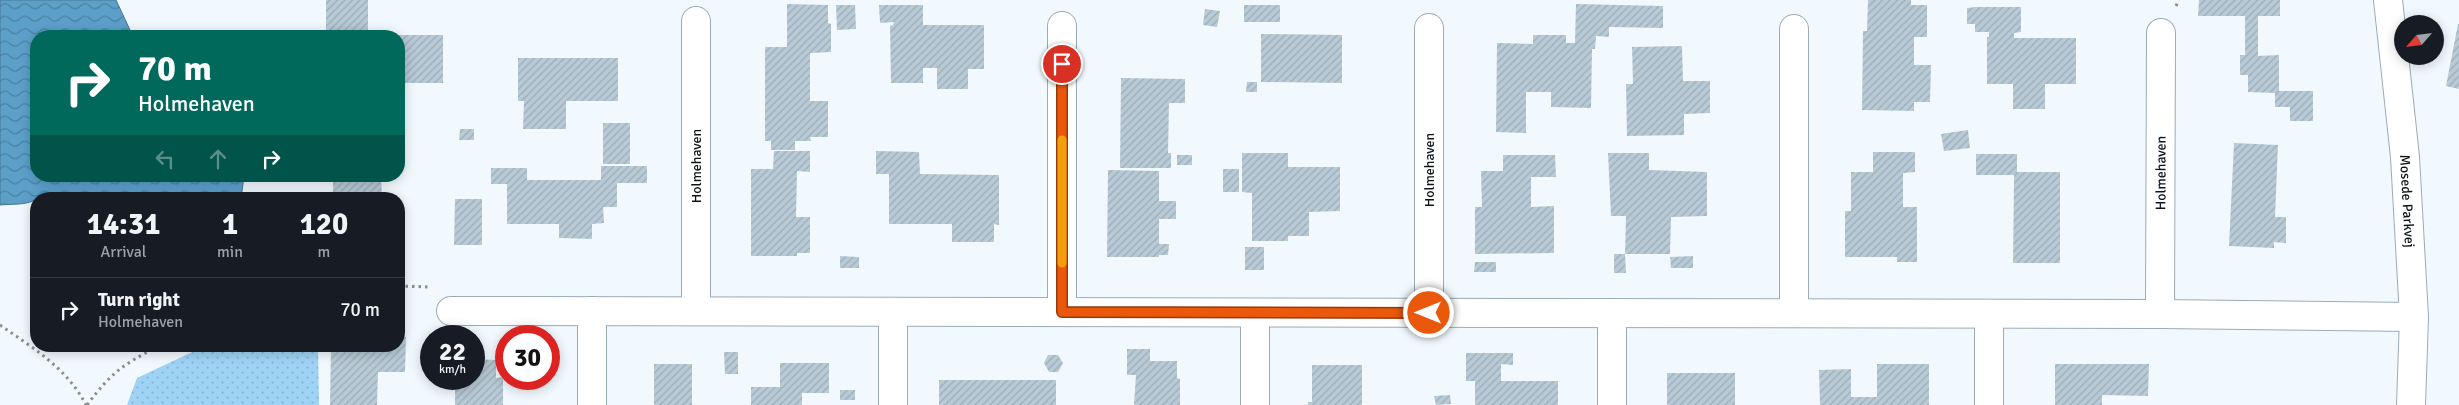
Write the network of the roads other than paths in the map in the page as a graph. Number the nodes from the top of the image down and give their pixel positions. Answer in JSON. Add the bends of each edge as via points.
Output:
{"nodes":[{"id":1,"x":2388,"y":0,"type":"edge"},
{"id":2,"x":696,"y":21,"type":"dead end"},
{"id":3,"x":1062,"y":26,"type":"dead end"},
{"id":4,"x":1429,"y":28,"type":"dead end"},
{"id":5,"x":1794,"y":29,"type":"dead end"},
{"id":6,"x":2160,"y":33,"type":"dead end"},
{"id":7,"x":451,"y":311,"type":"dead end"},
{"id":8,"x":592,"y":311,"type":"junction"},
{"id":9,"x":696,"y":311,"type":"junction"},
{"id":10,"x":893,"y":312,"type":"junction"},
{"id":11,"x":1062,"y":312,"type":"junction"},
{"id":12,"x":1255,"y":313,"type":"junction"},
{"id":13,"x":1429,"y":313,"type":"junction"},
{"id":14,"x":1612,"y":313,"type":"junction"},
{"id":15,"x":1794,"y":313,"type":"junction"},
{"id":16,"x":1989,"y":314,"type":"junction"},
{"id":17,"x":2160,"y":314,"type":"junction"},
{"id":18,"x":2414,"y":317,"type":"junction"},
{"id":19,"x":592,"y":405,"type":"edge"},
{"id":20,"x":893,"y":405,"type":"edge"},
{"id":21,"x":1255,"y":405,"type":"edge"},
{"id":22,"x":1612,"y":405,"type":"edge"},
{"id":23,"x":1989,"y":405,"type":"edge"},
{"id":24,"x":2412,"y":405,"type":"edge"}],
"edges":[{"from":1,"to":18,"type":"street","name":"Mosede Parkvej","via":[[2405,157]]},
{"from":2,"to":9,"type":"street","name":"Holmehaven"},
{"from":3,"to":11,"type":"street"},
{"from":4,"to":13,"type":"street","name":"Holmehaven"},
{"from":5,"to":15,"type":"street"},
{"from":6,"to":17,"type":"street","name":"Holmehaven"},
{"from":7,"to":8,"type":"street"},
{"from":8,"to":9,"type":"street"},
{"from":8,"to":19,"type":"street"},
{"from":9,"to":10,"type":"street"},
{"from":10,"to":11,"type":"street"},
{"from":10,"to":20,"type":"street"},
{"from":11,"to":12,"type":"street"},
{"from":12,"to":13,"type":"street"},
{"from":12,"to":21,"type":"street"},
{"from":13,"to":14,"type":"street"},
{"from":14,"to":15,"type":"street"},
{"from":14,"to":22,"type":"street"},
{"from":15,"to":16,"type":"street"},
{"from":16,"to":17,"type":"street"},
{"from":16,"to":23,"type":"street"},
{"from":17,"to":18,"type":"street"},
{"from":18,"to":24,"type":"street","name":"Mosede Parkvej"}]}
